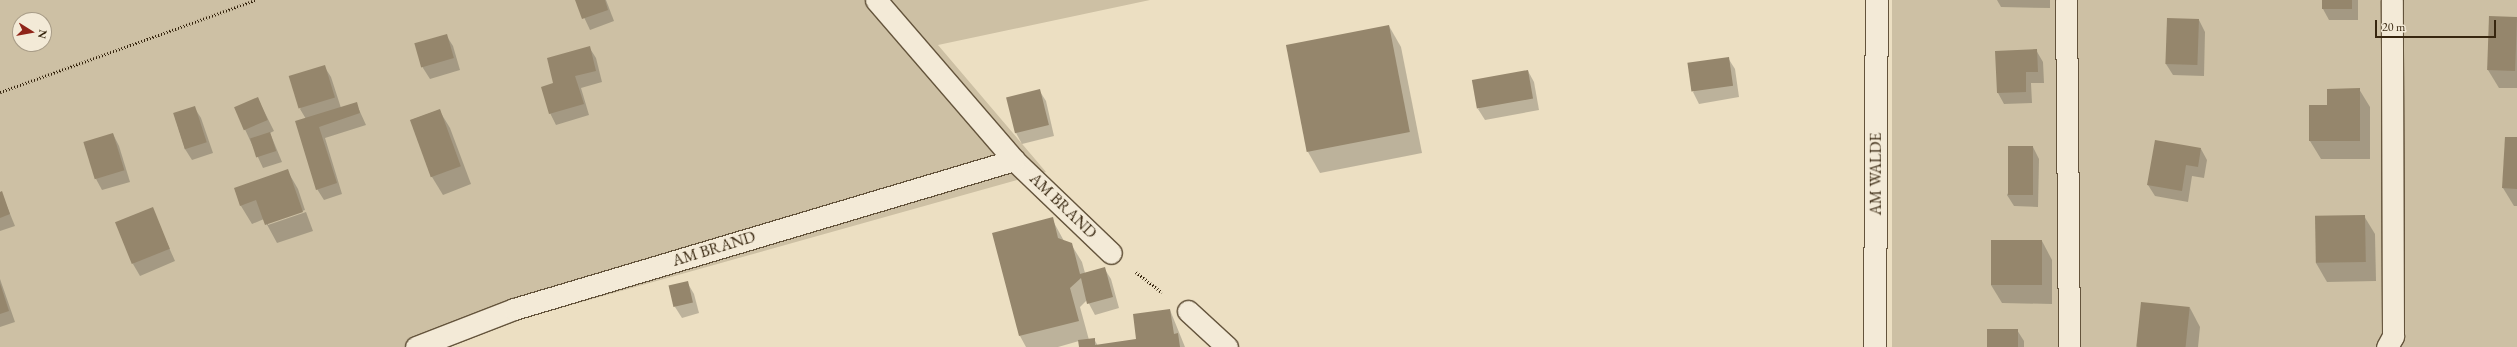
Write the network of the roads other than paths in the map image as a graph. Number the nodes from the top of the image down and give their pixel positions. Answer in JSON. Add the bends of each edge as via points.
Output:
{"nodes":[{"id":1,"x":876,"y":0,"type":"edge"},
{"id":2,"x":1877,"y":0,"type":"edge"},
{"id":3,"x":2066,"y":0,"type":"edge"},
{"id":4,"x":2392,"y":0,"type":"edge"},
{"id":5,"x":1014,"y":160,"type":"junction"},
{"id":6,"x":1111,"y":253,"type":"road end"},
{"id":7,"x":1188,"y":311,"type":"road end"},
{"id":8,"x":416,"y":347,"type":"edge"},
{"id":9,"x":1227,"y":347,"type":"edge"},
{"id":10,"x":1875,"y":347,"type":"edge"},
{"id":11,"x":2069,"y":347,"type":"edge"},
{"id":12,"x":2387,"y":347,"type":"edge"}],
"edges":[{"from":1,"to":5,"type":"lane","name":"AM BRAND"},
{"from":2,"to":10,"type":"street","name":"AM WALDE"},
{"from":3,"to":11,"type":"lane"},
{"from":4,"to":12,"type":"lane","via":[[2393,336]]},
{"from":5,"to":6,"type":"lane","name":"AM BRAND"},
{"from":5,"to":8,"type":"lane","name":"AM BRAND","via":[[514,309]]},
{"from":7,"to":9,"type":"lane"}]}
